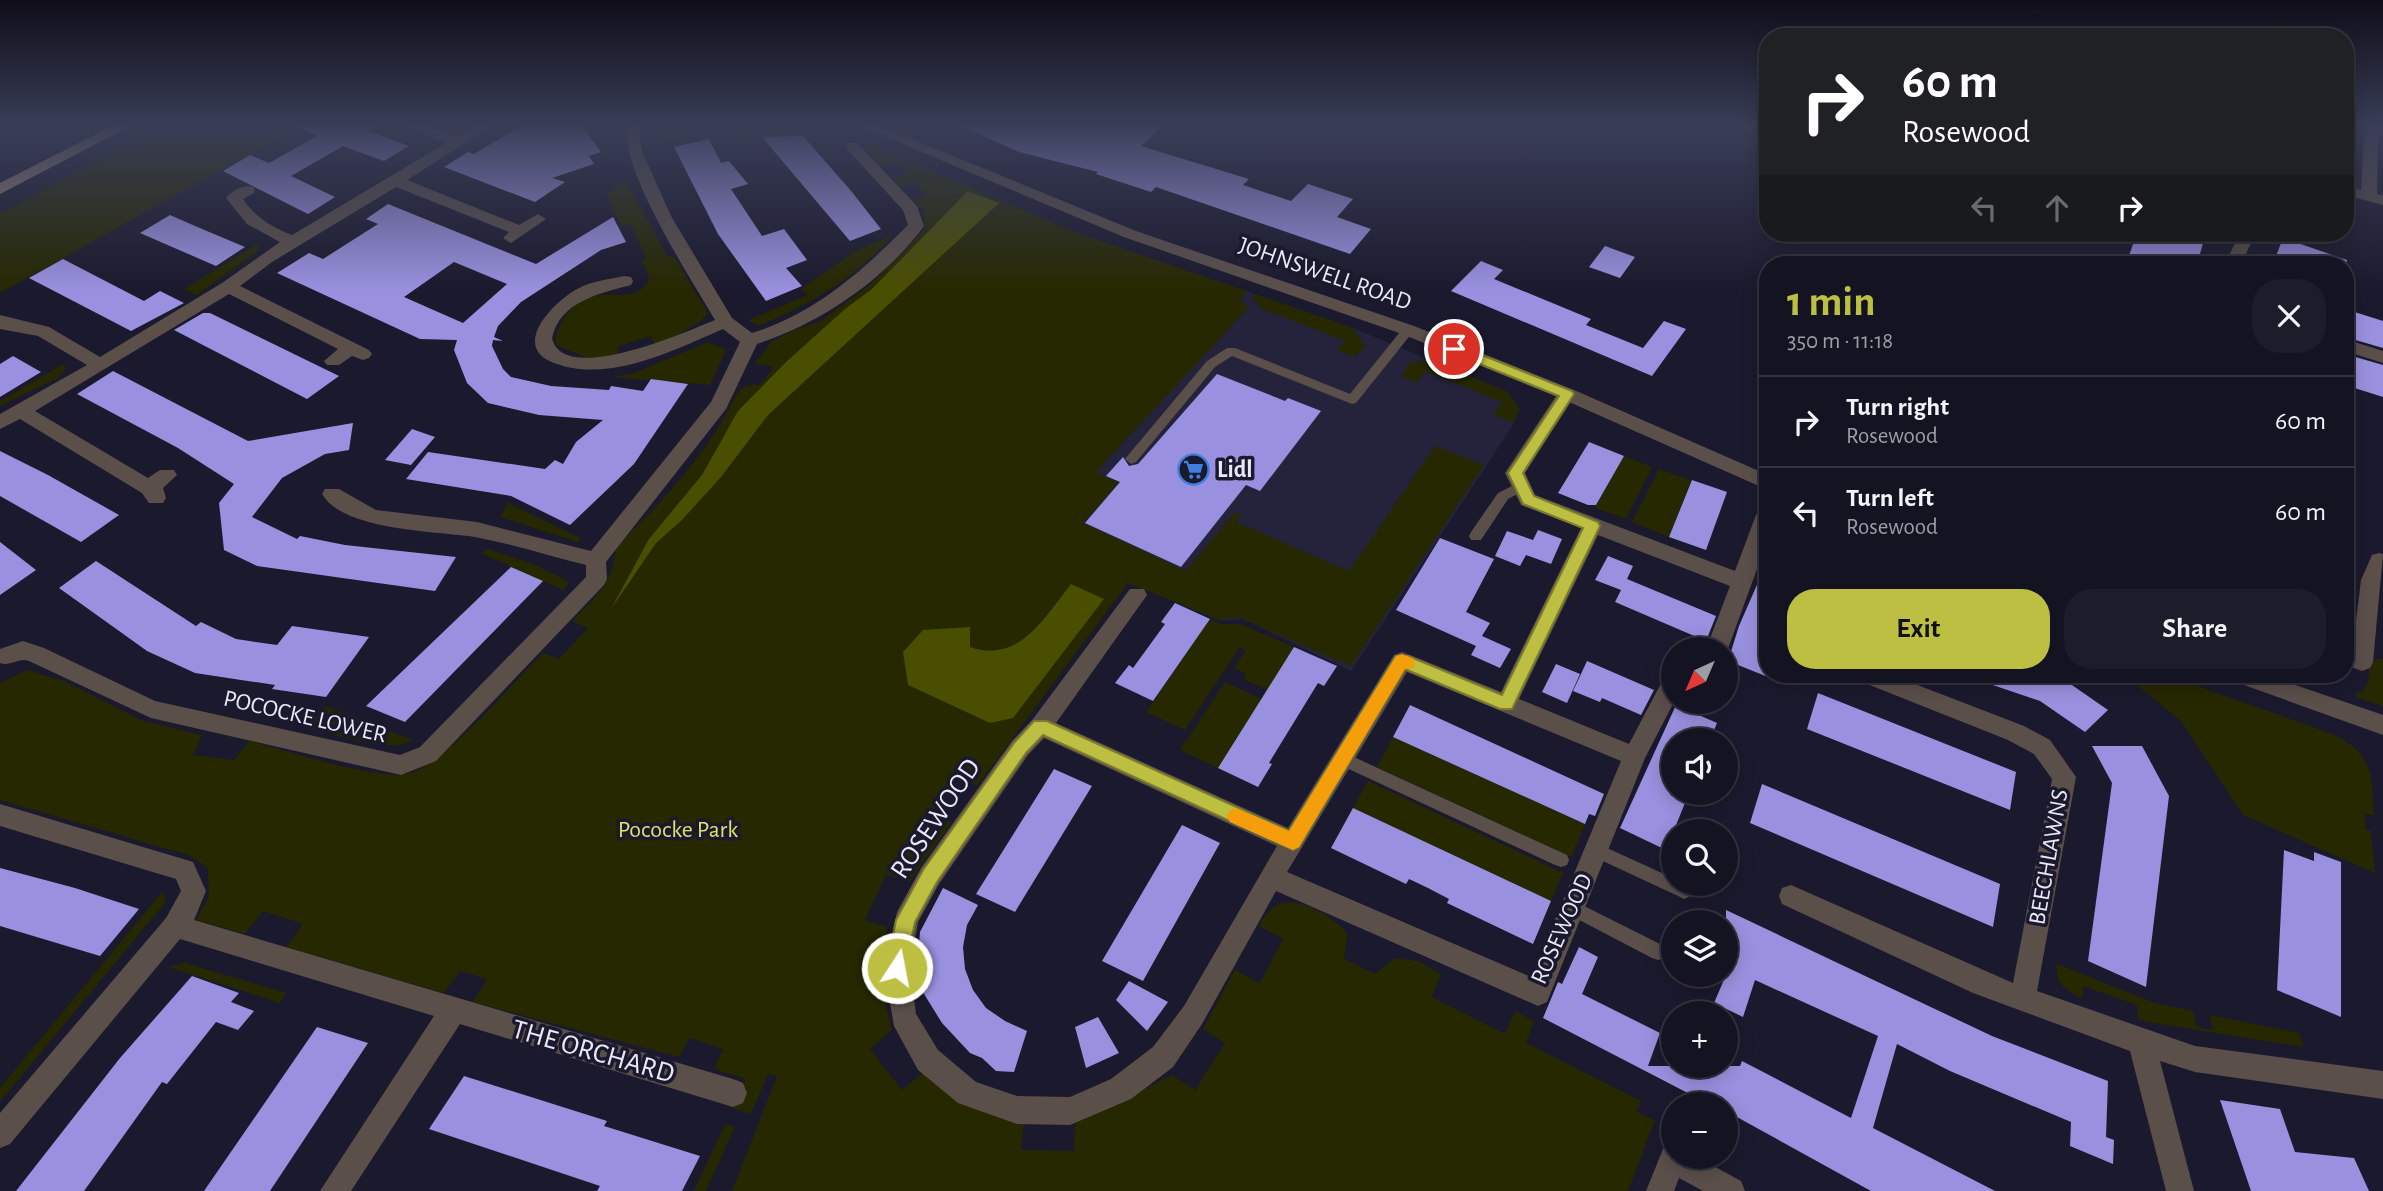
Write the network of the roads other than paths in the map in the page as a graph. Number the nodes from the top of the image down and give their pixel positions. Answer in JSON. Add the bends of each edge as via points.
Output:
{"nodes":[{"id":1,"x":18,"y":180,"type":"edge"},
{"id":2,"x":393,"y":180,"type":"joint"},
{"id":3,"x":647,"y":180,"type":"edge"},
{"id":4,"x":883,"y":180,"type":"edge"},
{"id":5,"x":997,"y":180,"type":"edge"},
{"id":6,"x":2375,"y":180,"type":"edge"},
{"id":7,"x":0,"y":189,"type":"edge"},
{"id":8,"x":248,"y":190,"type":"dead end"},
{"id":9,"x":2354,"y":192,"type":"edge"},
{"id":10,"x":2376,"y":198,"type":"edge"},
{"id":11,"x":538,"y":219,"type":"dead end"},
{"id":12,"x":293,"y":242,"type":"junction"},
{"id":13,"x":625,"y":281,"type":"dead end"},
{"id":14,"x":228,"y":287,"type":"junction"},
{"id":15,"x":0,"y":321,"type":"edge"},
{"id":16,"x":725,"y":322,"type":"junction"},
{"id":17,"x":1408,"y":330,"type":"junction"},
{"id":18,"x":750,"y":340,"type":"junction"},
{"id":19,"x":2354,"y":348,"type":"edge"},
{"id":20,"x":2383,"y":357,"type":"edge"},
{"id":21,"x":333,"y":360,"type":"dead end"},
{"id":22,"x":100,"y":365,"type":"junction"},
{"id":23,"x":1567,"y":394,"type":"junction"},
{"id":24,"x":21,"y":411,"type":"junction"},
{"id":25,"x":0,"y":422,"type":"edge"},
{"id":26,"x":1131,"y":459,"type":"dead end"},
{"id":27,"x":167,"y":475,"type":"dead end"},
{"id":28,"x":1759,"y":479,"type":"edge"},
{"id":29,"x":1521,"y":486,"type":"junction"},
{"id":30,"x":332,"y":494,"type":"dead end"},
{"id":31,"x":1592,"y":526,"type":"junction"},
{"id":32,"x":1759,"y":534,"type":"edge"},
{"id":33,"x":1476,"y":536,"type":"dead end"},
{"id":34,"x":596,"y":560,"type":"junction"},
{"id":35,"x":2382,"y":561,"type":"edge"},
{"id":36,"x":1741,"y":582,"type":"junction"},
{"id":37,"x":1137,"y":596,"type":"dead end"},
{"id":38,"x":1721,"y":637,"type":"edge"},
{"id":39,"x":5,"y":656,"type":"dead end"},
{"id":40,"x":2362,"y":662,"type":"dead end"},
{"id":41,"x":1888,"y":683,"type":"edge"},
{"id":42,"x":2264,"y":683,"type":"edge"},
{"id":43,"x":1506,"y":704,"type":"junction"},
{"id":44,"x":1661,"y":705,"type":"edge"},
{"id":45,"x":2383,"y":725,"type":"edge"},
{"id":46,"x":1041,"y":726,"type":"junction"},
{"id":47,"x":1634,"y":756,"type":"junction"},
{"id":48,"x":1343,"y":759,"type":"junction"},
{"id":49,"x":0,"y":815,"type":"edge"},
{"id":50,"x":1293,"y":842,"type":"junction"},
{"id":51,"x":1596,"y":850,"type":"junction"},
{"id":52,"x":1562,"y":860,"type":"dead end"},
{"id":53,"x":1271,"y":877,"type":"junction"},
{"id":54,"x":1661,"y":880,"type":"edge"},
{"id":55,"x":1791,"y":896,"type":"dead end"},
{"id":56,"x":1572,"y":908,"type":"junction"},
{"id":57,"x":175,"y":926,"type":"junction"},
{"id":58,"x":1658,"y":952,"type":"dead end"},
{"id":59,"x":2023,"y":997,"type":"junction"},
{"id":60,"x":453,"y":1011,"type":"junction"},
{"id":61,"x":2141,"y":1042,"type":"junction"},
{"id":62,"x":2383,"y":1085,"type":"edge"},
{"id":63,"x":733,"y":1093,"type":"dead end"},
{"id":64,"x":0,"y":1134,"type":"edge"},
{"id":65,"x":334,"y":1191,"type":"edge"},
{"id":66,"x":1660,"y":1191,"type":"edge"},
{"id":67,"x":1731,"y":1191,"type":"edge"},
{"id":68,"x":2180,"y":1191,"type":"edge"}],
"edges":[{"from":1,"to":7,"type":"main road"},
{"from":2,"to":11,"type":"street","via":[[516,235]]},
{"from":2,"to":12,"type":"street"},
{"from":3,"to":16,"type":"street"},
{"from":4,"to":18,"type":"street","via":[[911,209],[916,226],[851,289],[816,315]]},
{"from":5,"to":17,"type":"street","name":"JOHNSWELL ROAD","via":[[1130,234]]},
{"from":6,"to":10,"type":"street"},
{"from":8,"to":12,"type":"street","via":[[234,198],[243,214],[258,227]]},
{"from":9,"to":10,"type":"street"},
{"from":12,"to":14,"type":"street"},
{"from":13,"to":16,"type":"street","via":[[582,294],[562,309],[544,329],[543,342],[550,353],[563,360],[615,362],[649,355]]},
{"from":14,"to":21,"type":"street","via":[[357,351]]},
{"from":14,"to":22,"type":"street"},
{"from":15,"to":22,"type":"street","via":[[43,331]]},
{"from":16,"to":18,"type":"street"},
{"from":17,"to":23,"type":"street","name":"JOHNSWELL ROAD"},
{"from":17,"to":26,"type":"lane","via":[[1352,400],[1231,351],[1211,364]]},
{"from":18,"to":34,"type":"street","name":"POCOCKE LOWER","via":[[719,405]]},
{"from":19,"to":20,"type":"street"},
{"from":22,"to":24,"type":"street"},
{"from":23,"to":28,"type":"street","name":"JOHNSWELL ROAD"},
{"from":23,"to":29,"type":"street","via":[[1515,473]]},
{"from":24,"to":25,"type":"street"},
{"from":24,"to":27,"type":"street","via":[[152,493]]},
{"from":29,"to":31,"type":"street","via":[[1528,500]]},
{"from":29,"to":33,"type":"lane","via":[[1503,496]]},
{"from":30,"to":34,"type":"street","via":[[376,517],[477,530]]},
{"from":31,"to":36,"type":"street"},
{"from":31,"to":43,"type":"street"},
{"from":32,"to":36,"type":"street"},
{"from":34,"to":39,"type":"street","name":"POCOCKE LOWER","via":[[597,579],[428,754],[401,765],[151,709],[36,654],[23,650]]},
{"from":35,"to":40,"type":"street","via":[[2371,580]]},
{"from":36,"to":38,"type":"street"},
{"from":37,"to":46,"type":"street","name":"ROSEWOOD"},
{"from":41,"to":59,"type":"street","name":"BEECHLAWNS","via":[[2016,733],[2042,747],[2064,776]]},
{"from":42,"to":45,"type":"street"},
{"from":43,"to":47,"type":"street","name":"ROSEWOOD"},
{"from":43,"to":48,"type":"street","name":"ROSEWOOD","via":[[1402,661]]},
{"from":44,"to":47,"type":"street","name":"ROSEWOOD"},
{"from":46,"to":50,"type":"street"},
{"from":46,"to":53,"type":"street","name":"ROSEWOOD","via":[[1020,748],[930,876],[906,920],[897,968],[903,1017],[928,1060],[968,1093],[1017,1110],[1070,1111],[1121,1089],[1163,1057],[1193,1015]]},
{"from":47,"to":51,"type":"street","name":"ROSEWOOD"},
{"from":48,"to":50,"type":"street","name":"ROSEWOOD"},
{"from":48,"to":52,"type":"lane"},
{"from":49,"to":57,"type":"street","via":[[184,870],[193,878],[195,892]]},
{"from":50,"to":53,"type":"street","name":"ROSEWOOD"},
{"from":51,"to":54,"type":"lane"},
{"from":51,"to":56,"type":"street","name":"ROSEWOOD"},
{"from":53,"to":56,"type":"street","name":"ROSEWOOD","via":[[1538,993]]},
{"from":55,"to":59,"type":"street","via":[[1982,984]]},
{"from":56,"to":58,"type":"lane"},
{"from":57,"to":60,"type":"street","name":"THE ORCHARD"},
{"from":57,"to":64,"type":"street"},
{"from":59,"to":61,"type":"street"},
{"from":60,"to":63,"type":"street","name":"THE ORCHARD"},
{"from":60,"to":65,"type":"street"},
{"from":61,"to":62,"type":"street","via":[[2195,1059]]},
{"from":61,"to":68,"type":"street"},
{"from":66,"to":67,"type":"street","via":[[1673,1159]]}]}
